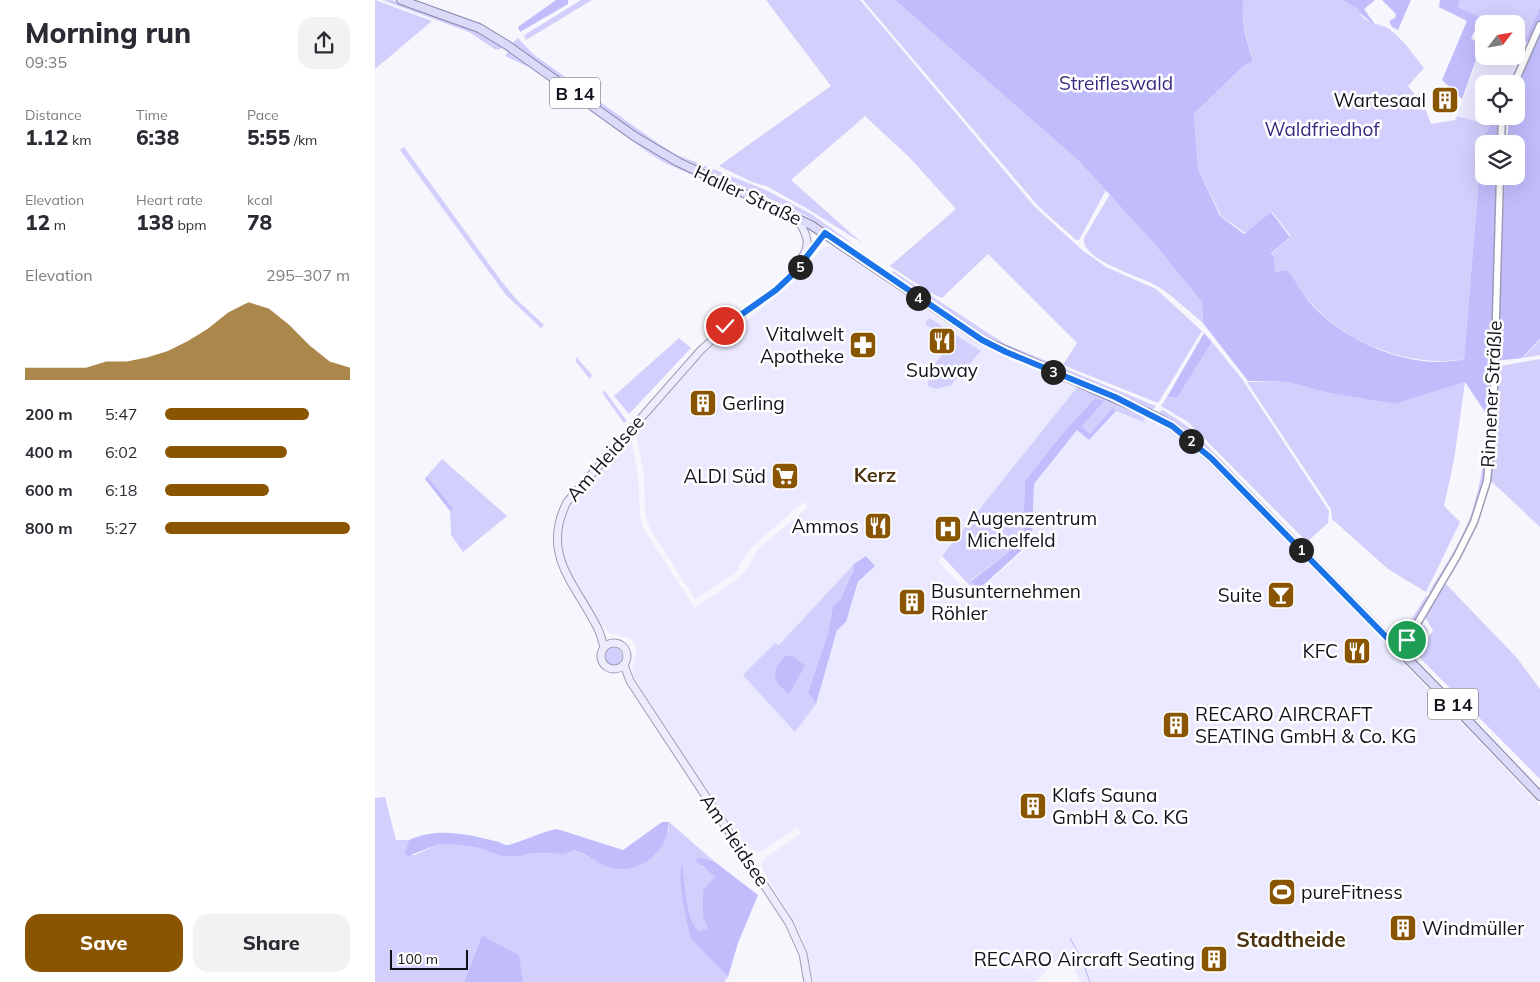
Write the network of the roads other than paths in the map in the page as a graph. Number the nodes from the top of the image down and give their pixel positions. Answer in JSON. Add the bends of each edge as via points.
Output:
{"nodes":[{"id":1,"x":401,"y":0,"type":"edge"},
{"id":2,"x":1540,"y":24,"type":"edge"},
{"id":3,"x":1518,"y":75,"type":"edge"},
{"id":4,"x":1500,"y":185,"type":"edge"},
{"id":5,"x":798,"y":218,"type":"junction"},
{"id":6,"x":825,"y":233,"type":"junction"},
{"id":7,"x":776,"y":290,"type":"junction"},
{"id":8,"x":599,"y":631,"type":"junction"},
{"id":9,"x":611,"y":643,"type":"junction"},
{"id":10,"x":604,"y":647,"type":"junction"},
{"id":11,"x":1401,"y":652,"type":"junction"},
{"id":12,"x":624,"y":665,"type":"junction"},
{"id":13,"x":616,"y":669,"type":"junction"},
{"id":14,"x":630,"y":681,"type":"junction"},
{"id":15,"x":1503,"y":757,"type":"junction"},
{"id":16,"x":1540,"y":792,"type":"edge"},
{"id":17,"x":1540,"y":796,"type":"edge"},
{"id":18,"x":809,"y":982,"type":"edge"}],
"edges":[{"from":1,"to":5,"type":"main road","name":"Haller Straße","number":"B 14","via":[[479,28],[517,51],[634,136],[679,162]]},
{"from":2,"to":3,"type":"street"},
{"from":4,"to":11,"type":"street","name":"Rinnener Sträßle","via":[[1493,421],[1487,480],[1474,522],[1457,556]]},
{"from":5,"to":6,"type":"main road","name":"Haller Straße","number":"B 14"},
{"from":5,"to":7,"type":"main road","via":[[808,236],[807,247]]},
{"from":6,"to":7,"type":"main road","via":[[794,273]]},
{"from":6,"to":11,"type":"main road","name":"Haller Straße","number":"B 14","via":[[982,340],[1115,397],[1172,426],[1211,458]]},
{"from":7,"to":8,"type":"main road","name":"Am Heidsee","via":[[701,350],[572,494],[563,509],[556,539],[561,562]]},
{"from":8,"to":9,"type":"main road","name":"Am Heidsee"},
{"from":8,"to":10,"type":"main road","name":"Am Heidsee"},
{"from":9,"to":10,"type":"main road"},
{"from":9,"to":12,"type":"main road","via":[[618,643],[625,649]]},
{"from":10,"to":13,"type":"main road","via":[[603,663]]},
{"from":11,"to":15,"type":"main road","number":"B 14"},
{"from":12,"to":13,"type":"main road"},
{"from":12,"to":14,"type":"main road","name":"Am Heidsee"},
{"from":13,"to":14,"type":"main road","name":"Am Heidsee"},
{"from":14,"to":18,"type":"main road","name":"Am Heidsee","via":[[789,923],[803,954]]},
{"from":15,"to":16,"type":"main road","number":"B 14"},
{"from":15,"to":17,"type":"main road","number":"B 14"}]}
